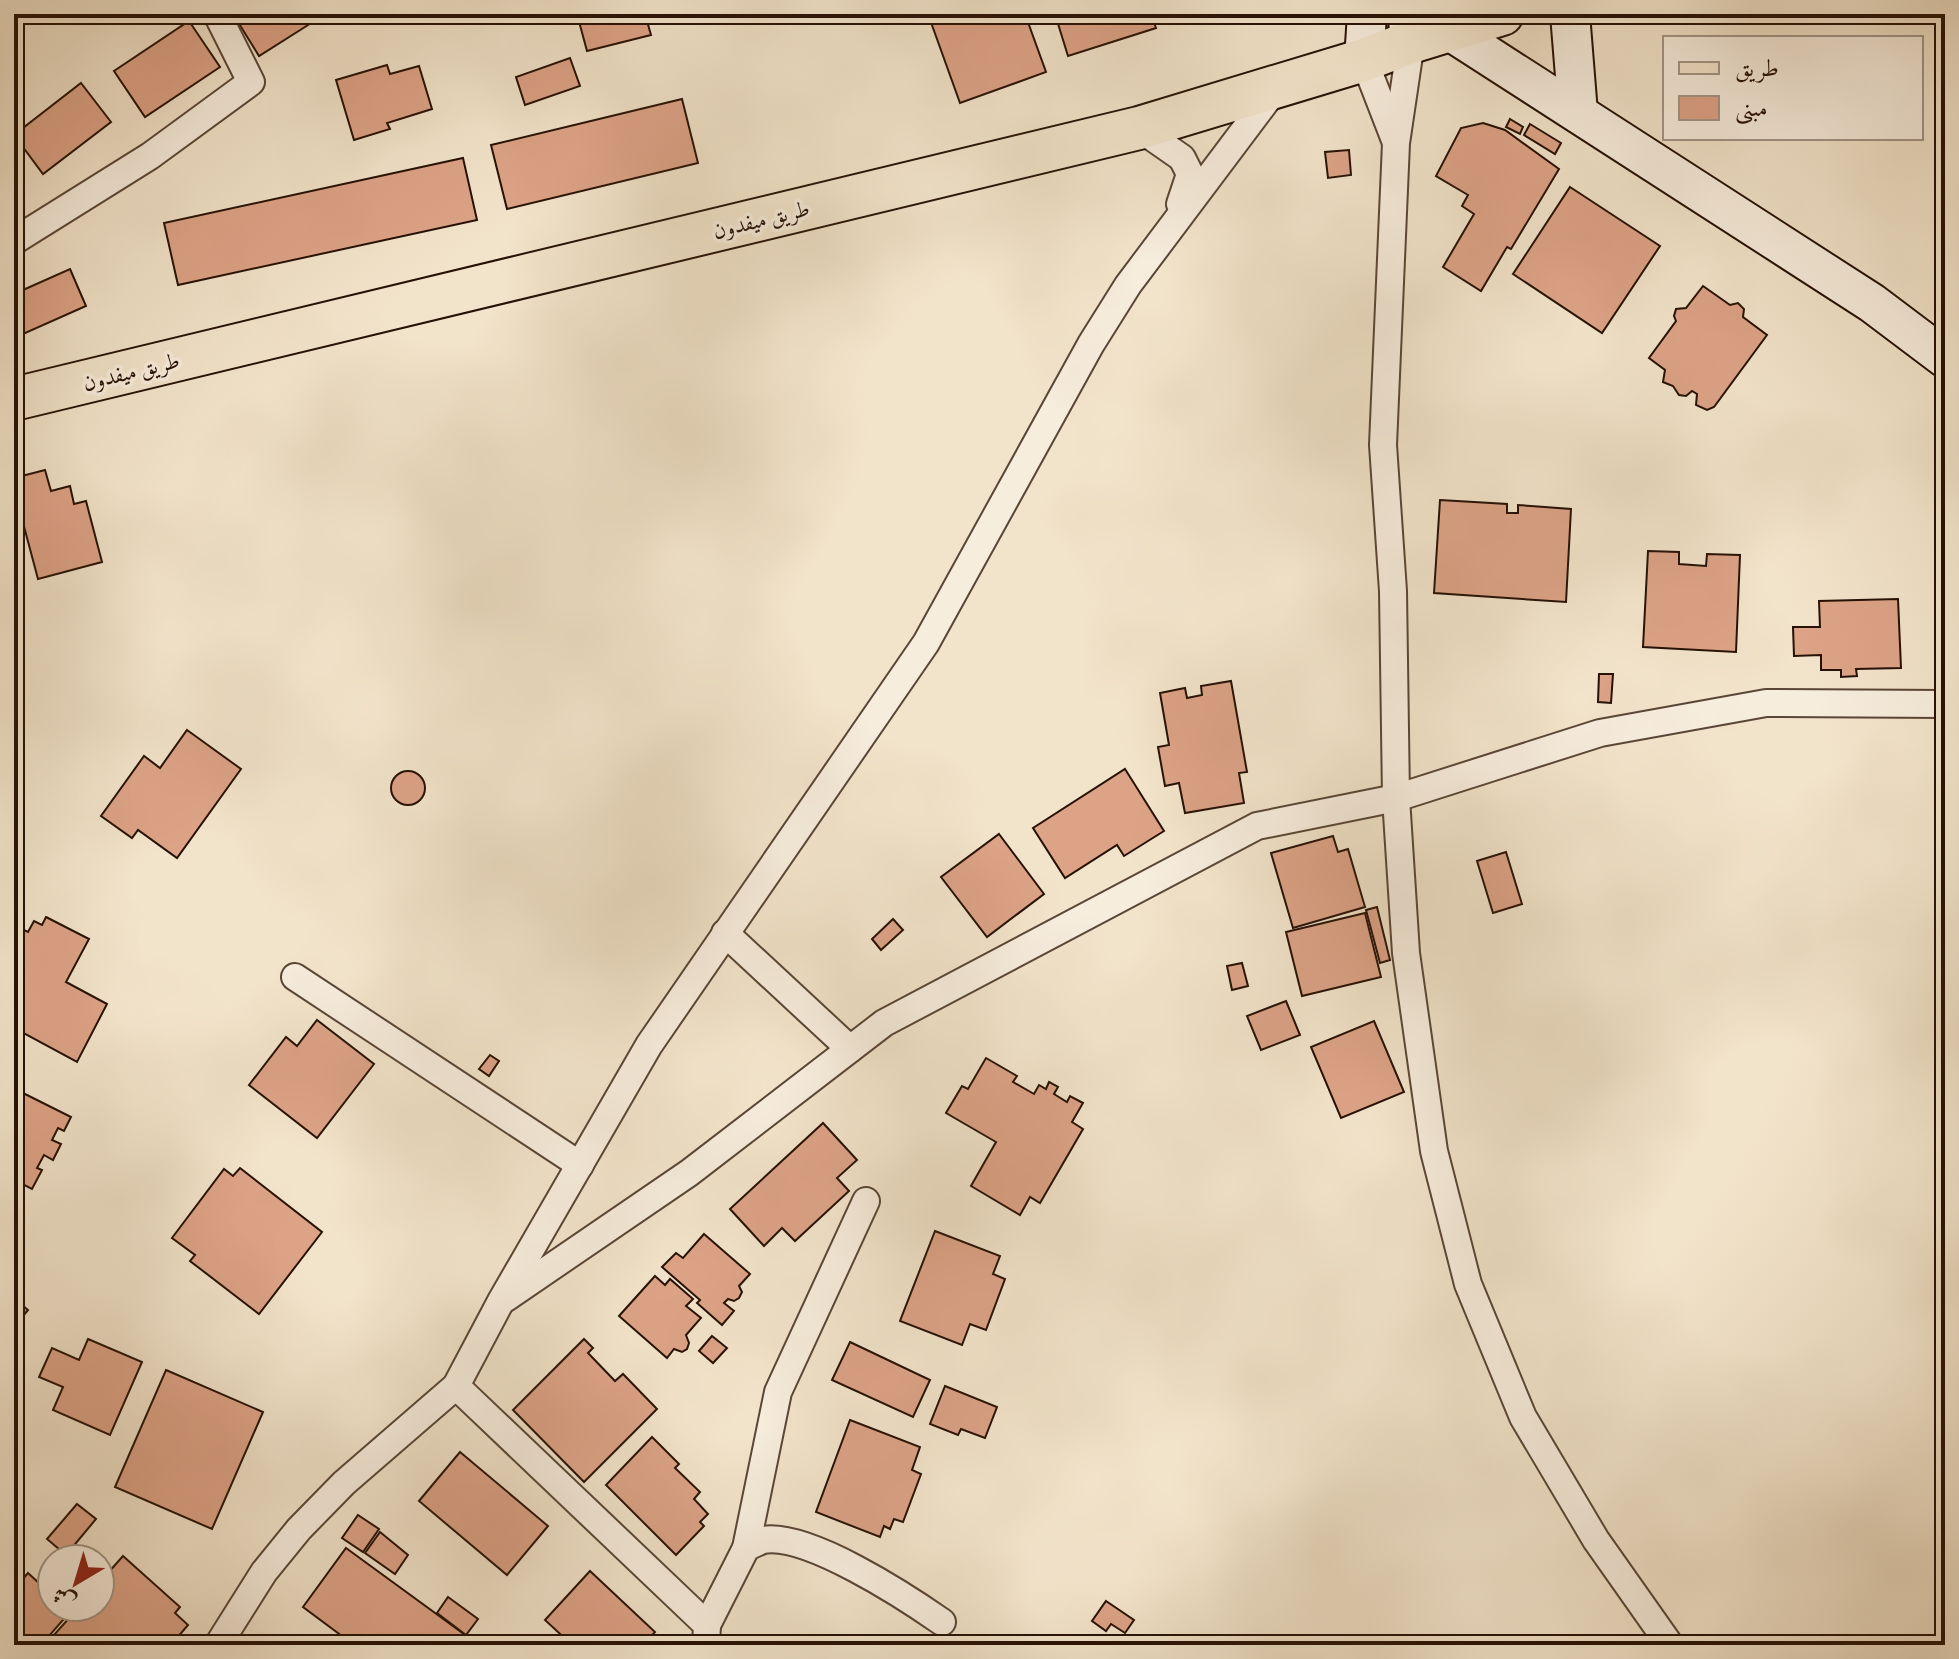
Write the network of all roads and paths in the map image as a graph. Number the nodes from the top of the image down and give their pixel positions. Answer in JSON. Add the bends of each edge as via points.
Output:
{"nodes":[{"id":1,"x":217,"y":14,"type":"edge"},
{"id":2,"x":1367,"y":14,"type":"edge"},
{"id":3,"x":1502,"y":14,"type":"edge"},
{"id":4,"x":1570,"y":14,"type":"edge"},
{"id":5,"x":1423,"y":29,"type":"edge"},
{"id":6,"x":1364,"y":60,"type":"junction"},
{"id":7,"x":1276,"y":88,"type":"junction"},
{"id":8,"x":1578,"y":113,"type":"junction"},
{"id":9,"x":1139,"y":128,"type":"junction"},
{"id":10,"x":1396,"y":143,"type":"junction"},
{"id":11,"x":1174,"y":223,"type":"junction"},
{"id":12,"x":14,"y":241,"type":"edge"},
{"id":13,"x":1945,"y":358,"type":"edge"},
{"id":14,"x":14,"y":399,"type":"edge"},
{"id":15,"x":1945,"y":704,"type":"edge"},
{"id":16,"x":1396,"y":798,"type":"junction"},
{"id":17,"x":725,"y":933,"type":"junction"},
{"id":18,"x":295,"y":977,"type":"dead end"},
{"id":19,"x":850,"y":1049,"type":"junction"},
{"id":20,"x":580,"y":1165,"type":"junction"},
{"id":21,"x":866,"y":1201,"type":"dead end"},
{"id":22,"x":501,"y":1301,"type":"junction"},
{"id":23,"x":456,"y":1386,"type":"junction"},
{"id":24,"x":746,"y":1548,"type":"junction"},
{"id":25,"x":942,"y":1622,"type":"dead end"},
{"id":26,"x":707,"y":1635,"type":"edge"},
{"id":27,"x":1660,"y":1641,"type":"edge"},
{"id":28,"x":218,"y":1645,"type":"edge"}],
"edges":[{"from":1,"to":12,"type":"street","via":[[251,82],[150,156]]},
{"from":2,"to":6,"type":"street"},
{"from":3,"to":5,"type":"main road","name":"طريق ميفدون"},
{"from":4,"to":8,"type":"street"},
{"from":5,"to":6,"type":"main road","name":"طريق ميفدون"},
{"from":5,"to":8,"type":"street"},
{"from":5,"to":10,"type":"street"},
{"from":6,"to":7,"type":"main road","name":"طريق ميفدون"},
{"from":6,"to":10,"type":"street"},
{"from":7,"to":9,"type":"main road","name":"طريق ميفدون"},
{"from":7,"to":11,"type":"street"},
{"from":8,"to":13,"type":"street","via":[[1872,303]]},
{"from":9,"to":11,"type":"street","via":[[1182,158],[1190,174]]},
{"from":9,"to":14,"type":"main road","name":"طريق ميفدون"},
{"from":10,"to":16,"type":"street","via":[[1383,445],[1393,591]]},
{"from":11,"to":17,"type":"street","via":[[1091,344],[926,643]]},
{"from":15,"to":16,"type":"street","via":[[1766,703],[1600,733]]},
{"from":16,"to":19,"type":"street","via":[[1257,826],[884,1023]]},
{"from":16,"to":27,"type":"street","via":[[1406,953],[1434,1151],[1468,1284],[1523,1417]]},
{"from":17,"to":19,"type":"street"},
{"from":17,"to":20,"type":"street","via":[[649,1045]]},
{"from":18,"to":20,"type":"street"},
{"from":19,"to":22,"type":"street","via":[[689,1173]]},
{"from":20,"to":22,"type":"street"},
{"from":21,"to":24,"type":"street","via":[[778,1392]]},
{"from":22,"to":23,"type":"street"},
{"from":23,"to":26,"type":"street"},
{"from":23,"to":28,"type":"street","via":[[299,1529],[264,1572]]},
{"from":24,"to":25,"type":"street","via":[[764,1540],[798,1545],[857,1568]]},
{"from":24,"to":26,"type":"street"}]}
